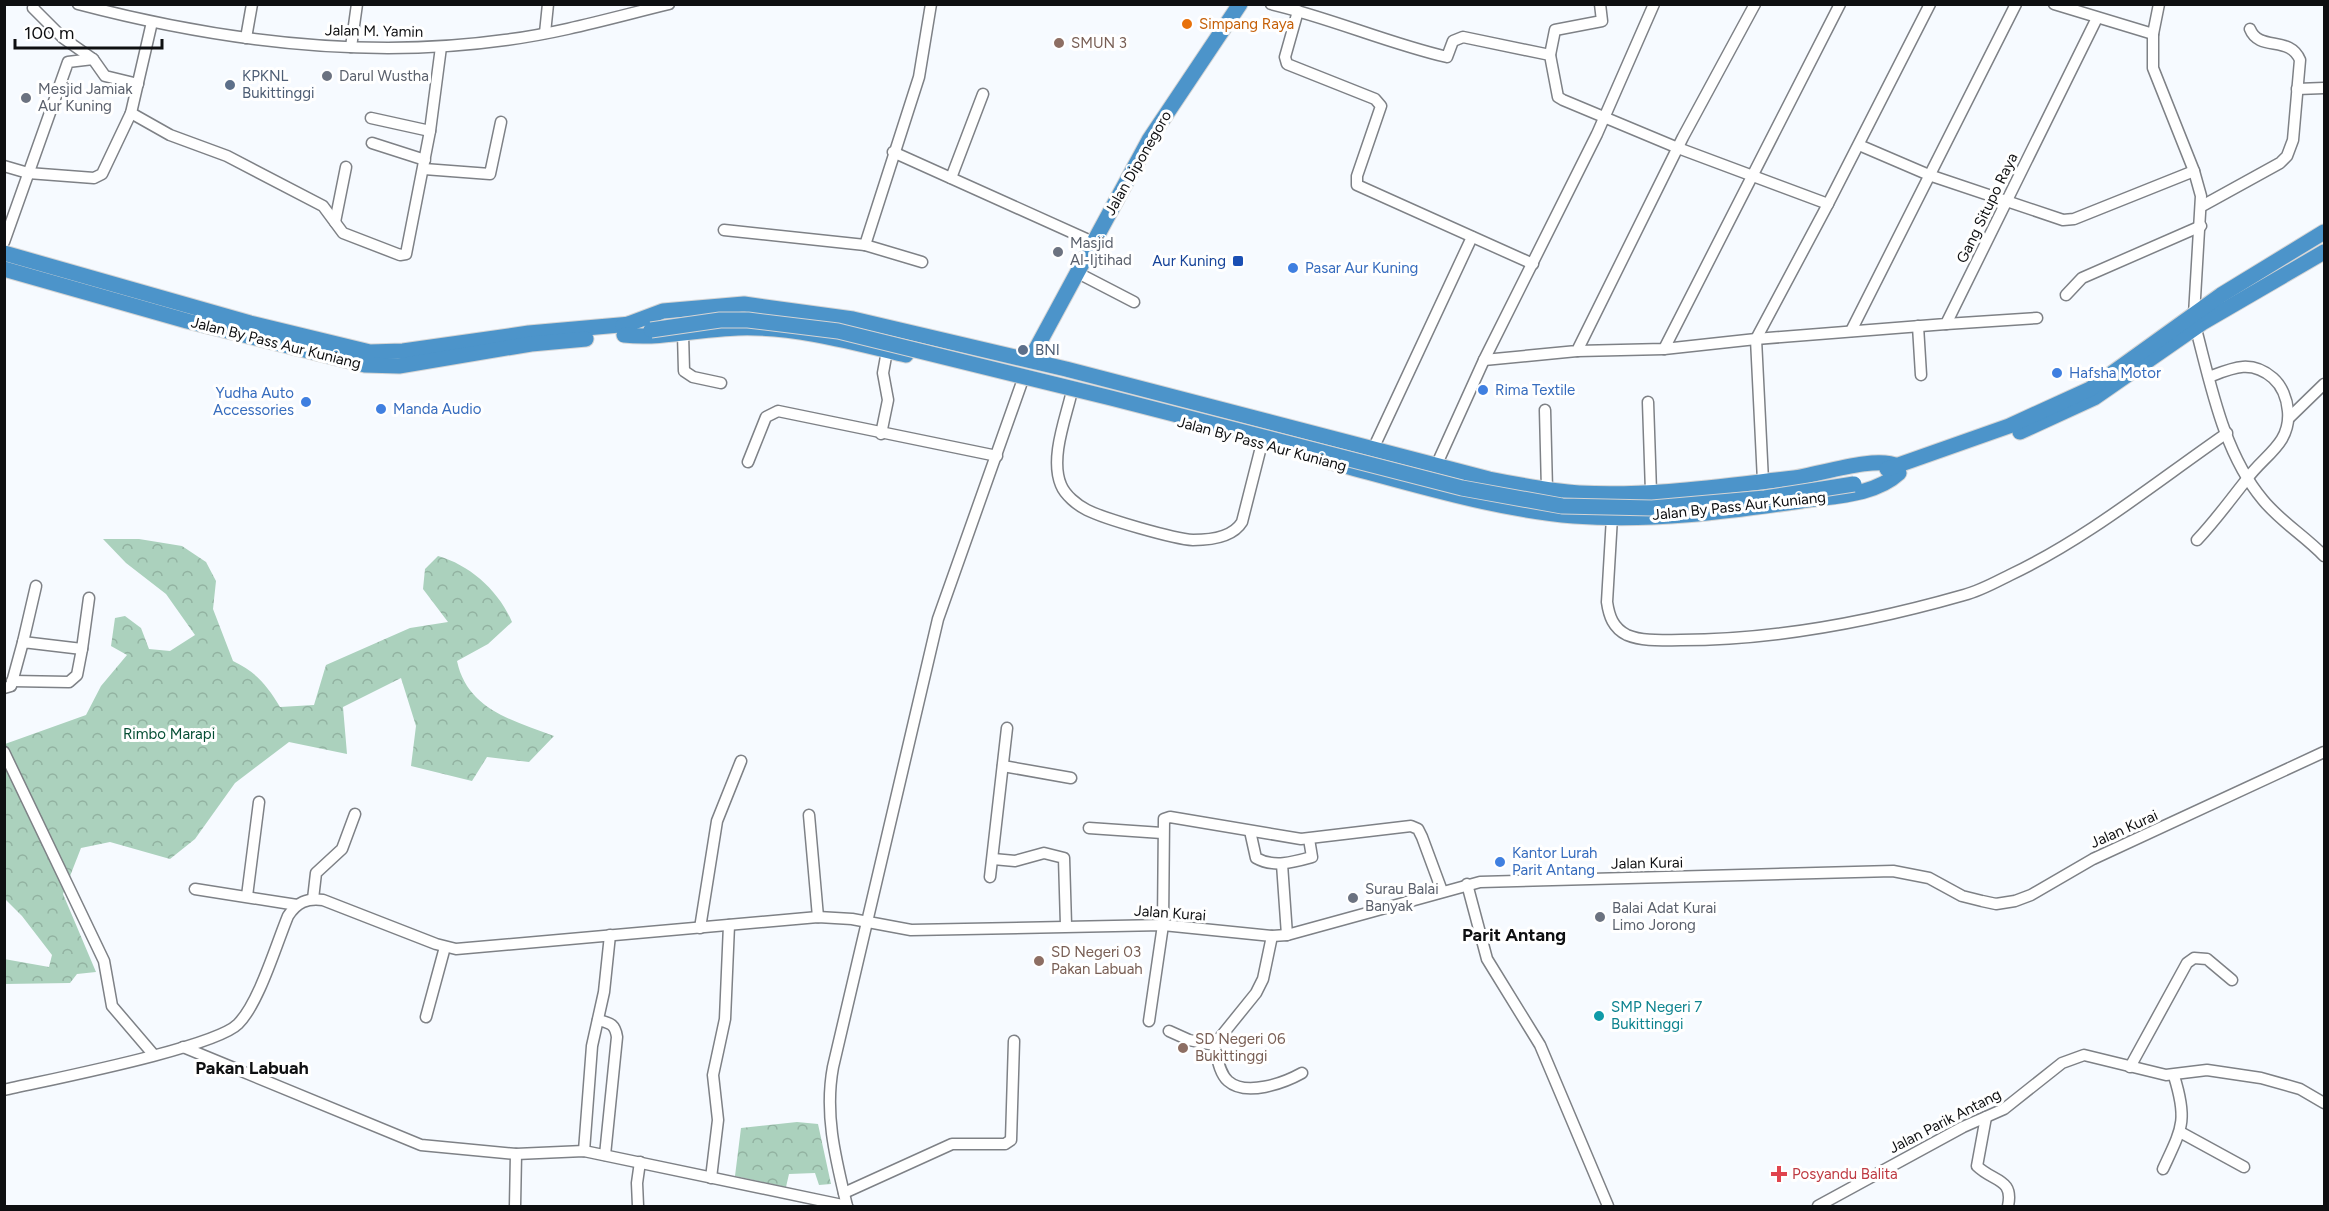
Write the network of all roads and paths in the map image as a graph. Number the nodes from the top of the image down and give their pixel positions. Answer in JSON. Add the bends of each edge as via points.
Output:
{"nodes":[{"id":1,"x":34,"y":4,"type":"edge"},
{"id":2,"x":78,"y":4,"type":"edge"},
{"id":3,"x":252,"y":4,"type":"edge"},
{"id":4,"x":357,"y":4,"type":"edge"},
{"id":5,"x":548,"y":4,"type":"edge"},
{"id":6,"x":669,"y":4,"type":"edge"},
{"id":7,"x":931,"y":4,"type":"edge"},
{"id":8,"x":1240,"y":4,"type":"edge"},
{"id":9,"x":1271,"y":4,"type":"edge"},
{"id":10,"x":1600,"y":4,"type":"edge"},
{"id":11,"x":1654,"y":4,"type":"edge"},
{"id":12,"x":1755,"y":4,"type":"edge"},
{"id":13,"x":1839,"y":4,"type":"edge"},
{"id":14,"x":1930,"y":4,"type":"edge"},
{"id":15,"x":2016,"y":4,"type":"edge"},
{"id":16,"x":2054,"y":4,"type":"edge"},
{"id":17,"x":2159,"y":4,"type":"edge"},
{"id":18,"x":114,"y":9,"type":"edge"},
{"id":19,"x":623,"y":10,"type":"edge"},
{"id":20,"x":1298,"y":11,"type":"junction"},
{"id":21,"x":2097,"y":18,"type":"junction"},
{"id":22,"x":152,"y":22,"type":"junction"},
{"id":23,"x":2250,"y":29,"type":"dead end"},
{"id":24,"x":545,"y":33,"type":"junction"},
{"id":25,"x":2153,"y":34,"type":"junction"},
{"id":26,"x":246,"y":38,"type":"junction"},
{"id":27,"x":351,"y":47,"type":"junction"},
{"id":28,"x":441,"y":47,"type":"junction"},
{"id":29,"x":1550,"y":55,"type":"junction"},
{"id":30,"x":93,"y":59,"type":"junction"},
{"id":31,"x":138,"y":84,"type":"junction"},
{"id":32,"x":2325,"y":88,"type":"edge"},
{"id":33,"x":2297,"y":89,"type":"junction"},
{"id":34,"x":983,"y":94,"type":"dead end"},
{"id":35,"x":131,"y":113,"type":"junction"},
{"id":36,"x":371,"y":118,"type":"dead end"},
{"id":37,"x":1604,"y":118,"type":"junction"},
{"id":38,"x":501,"y":122,"type":"dead end"},
{"id":39,"x":430,"y":131,"type":"junction"},
{"id":40,"x":372,"y":143,"type":"dead end"},
{"id":41,"x":1859,"y":145,"type":"junction"},
{"id":42,"x":1678,"y":148,"type":"junction"},
{"id":43,"x":893,"y":152,"type":"junction"},
{"id":44,"x":424,"y":165,"type":"junction"},
{"id":45,"x":4,"y":166,"type":"edge"},
{"id":46,"x":346,"y":166,"type":"dead end"},
{"id":47,"x":2194,"y":171,"type":"junction"},
{"id":48,"x":28,"y":173,"type":"junction"},
{"id":49,"x":1929,"y":175,"type":"junction"},
{"id":50,"x":1752,"y":176,"type":"junction"},
{"id":51,"x":951,"y":178,"type":"junction"},
{"id":52,"x":2007,"y":202,"type":"junction"},
{"id":53,"x":1828,"y":204,"type":"junction"},
{"id":54,"x":2202,"y":206,"type":"junction"},
{"id":55,"x":336,"y":222,"type":"junction"},
{"id":56,"x":2201,"y":226,"type":"junction"},
{"id":57,"x":724,"y":230,"type":"dead end"},
{"id":58,"x":2325,"y":232,"type":"edge"},
{"id":59,"x":1472,"y":237,"type":"junction"},
{"id":60,"x":4,"y":242,"type":"edge"},
{"id":61,"x":1093,"y":242,"type":"junction"},
{"id":62,"x":865,"y":245,"type":"junction"},
{"id":63,"x":2325,"y":252,"type":"edge"},
{"id":64,"x":4,"y":253,"type":"edge"},
{"id":65,"x":922,"y":262,"type":"dead end"},
{"id":66,"x":1533,"y":264,"type":"junction"},
{"id":67,"x":4,"y":269,"type":"edge"},
{"id":68,"x":1078,"y":273,"type":"junction"},
{"id":69,"x":2066,"y":295,"type":"dead end"},
{"id":70,"x":1134,"y":302,"type":"dead end"},
{"id":71,"x":168,"y":308,"type":"junction"},
{"id":72,"x":2037,"y":318,"type":"dead end"},
{"id":73,"x":2195,"y":322,"type":"junction"},
{"id":74,"x":1946,"y":324,"type":"junction"},
{"id":75,"x":1918,"y":326,"type":"junction"},
{"id":76,"x":623,"y":330,"type":"junction"},
{"id":77,"x":1851,"y":331,"type":"junction"},
{"id":78,"x":683,"y":334,"type":"junction"},
{"id":79,"x":1756,"y":339,"type":"junction"},
{"id":80,"x":1664,"y":349,"type":"junction"},
{"id":81,"x":887,"y":351,"type":"junction"},
{"id":82,"x":1577,"y":351,"type":"junction"},
{"id":83,"x":1030,"y":360,"type":"junction"},
{"id":84,"x":1484,"y":360,"type":"junction"},
{"id":85,"x":1921,"y":375,"type":"dead end"},
{"id":86,"x":2208,"y":377,"type":"junction"},
{"id":87,"x":1022,"y":382,"type":"junction"},
{"id":88,"x":721,"y":383,"type":"dead end"},
{"id":89,"x":2325,"y":384,"type":"edge"},
{"id":90,"x":1071,"y":395,"type":"junction"},
{"id":91,"x":1163,"y":396,"type":"junction"},
{"id":92,"x":1648,"y":402,"type":"dead end"},
{"id":93,"x":1545,"y":410,"type":"dead end"},
{"id":94,"x":1157,"y":416,"type":"junction"},
{"id":95,"x":2289,"y":418,"type":"junction"},
{"id":96,"x":2228,"y":433,"type":"junction"},
{"id":97,"x":881,"y":434,"type":"junction"},
{"id":98,"x":1262,"y":443,"type":"junction"},
{"id":99,"x":1373,"y":449,"type":"junction"},
{"id":100,"x":997,"y":456,"type":"junction"},
{"id":101,"x":748,"y":462,"type":"dead end"},
{"id":102,"x":1436,"y":466,"type":"junction"},
{"id":103,"x":1898,"y":469,"type":"junction"},
{"id":104,"x":2248,"y":477,"type":"junction"},
{"id":105,"x":1763,"y":482,"type":"junction"},
{"id":106,"x":1547,"y":489,"type":"junction"},
{"id":107,"x":1651,"y":492,"type":"junction"},
{"id":108,"x":1612,"y":517,"type":"junction"},
{"id":109,"x":2197,"y":540,"type":"dead end"},
{"id":110,"x":2325,"y":556,"type":"edge"},
{"id":111,"x":36,"y":586,"type":"dead end"},
{"id":112,"x":89,"y":598,"type":"dead end"},
{"id":113,"x":23,"y":642,"type":"junction"},
{"id":114,"x":82,"y":649,"type":"junction"},
{"id":115,"x":8,"y":684,"type":"edge"},
{"id":116,"x":1007,"y":728,"type":"dead end"},
{"id":117,"x":4,"y":752,"type":"edge"},
{"id":118,"x":2325,"y":752,"type":"edge"},
{"id":119,"x":741,"y":761,"type":"dead end"},
{"id":120,"x":1003,"y":766,"type":"junction"},
{"id":121,"x":1071,"y":778,"type":"dead end"},
{"id":122,"x":259,"y":802,"type":"dead end"},
{"id":123,"x":354,"y":814,"type":"dead end"},
{"id":124,"x":809,"y":815,"type":"dead end"},
{"id":125,"x":1089,"y":828,"type":"dead end"},
{"id":126,"x":1250,"y":831,"type":"junction"},
{"id":127,"x":1162,"y":833,"type":"junction"},
{"id":128,"x":1309,"y":839,"type":"junction"},
{"id":129,"x":993,"y":859,"type":"junction"},
{"id":130,"x":1282,"y":864,"type":"junction"},
{"id":131,"x":990,"y":877,"type":"dead end"},
{"id":132,"x":1467,"y":884,"type":"junction"},
{"id":133,"x":195,"y":889,"type":"dead end"},
{"id":134,"x":1442,"y":891,"type":"junction"},
{"id":135,"x":247,"y":896,"type":"junction"},
{"id":136,"x":314,"y":899,"type":"junction"},
{"id":137,"x":297,"y":905,"type":"junction"},
{"id":138,"x":818,"y":917,"type":"junction"},
{"id":139,"x":865,"y":921,"type":"junction"},
{"id":140,"x":1066,"y":925,"type":"junction"},
{"id":141,"x":1163,"y":925,"type":"junction"},
{"id":142,"x":729,"y":926,"type":"junction"},
{"id":143,"x":700,"y":927,"type":"junction"},
{"id":144,"x":1287,"y":934,"type":"junction"},
{"id":145,"x":610,"y":935,"type":"junction"},
{"id":146,"x":1272,"y":936,"type":"junction"},
{"id":147,"x":445,"y":947,"type":"junction"},
{"id":148,"x":2232,"y":980,"type":"dead end"},
{"id":149,"x":426,"y":1017,"type":"dead end"},
{"id":150,"x":598,"y":1020,"type":"junction"},
{"id":151,"x":1149,"y":1021,"type":"dead end"},
{"id":152,"x":1169,"y":1031,"type":"dead end"},
{"id":153,"x":1014,"y":1041,"type":"dead end"},
{"id":154,"x":1214,"y":1045,"type":"junction"},
{"id":155,"x":183,"y":1047,"type":"junction"},
{"id":156,"x":153,"y":1054,"type":"junction"},
{"id":157,"x":2130,"y":1067,"type":"junction"},
{"id":158,"x":1302,"y":1073,"type":"dead end"},
{"id":159,"x":2174,"y":1076,"type":"junction"},
{"id":160,"x":4,"y":1090,"type":"edge"},
{"id":161,"x":2325,"y":1103,"type":"edge"},
{"id":162,"x":1986,"y":1117,"type":"junction"},
{"id":163,"x":2180,"y":1132,"type":"junction"},
{"id":164,"x":584,"y":1151,"type":"junction"},
{"id":165,"x":516,"y":1154,"type":"junction"},
{"id":166,"x":605,"y":1155,"type":"junction"},
{"id":167,"x":640,"y":1162,"type":"junction"},
{"id":168,"x":2244,"y":1167,"type":"dead end"},
{"id":169,"x":2163,"y":1169,"type":"dead end"},
{"id":170,"x":711,"y":1178,"type":"junction"},
{"id":171,"x":844,"y":1192,"type":"junction"},
{"id":172,"x":515,"y":1206,"type":"edge"},
{"id":173,"x":638,"y":1206,"type":"edge"},
{"id":174,"x":847,"y":1206,"type":"edge"},
{"id":175,"x":1608,"y":1206,"type":"edge"},
{"id":176,"x":1818,"y":1206,"type":"edge"},
{"id":177,"x":2008,"y":1206,"type":"edge"}],
"edges":[{"from":1,"to":30,"type":"street","via":[[33,8],[63,38]]},
{"from":2,"to":18,"type":"street","name":"Jalan M. Yamin"},
{"from":3,"to":26,"type":"street"},
{"from":4,"to":27,"type":"street"},
{"from":5,"to":24,"type":"street"},
{"from":6,"to":19,"type":"street","name":"Jalan M. Yamin"},
{"from":7,"to":43,"type":"street","via":[[919,77]]},
{"from":8,"to":61,"type":"highway","name":"Jalan Diponegoro","via":[[1149,140]]},
{"from":9,"to":20,"type":"street"},
{"from":10,"to":29,"type":"street","via":[[1602,21],[1555,30]]},
{"from":11,"to":37,"type":"street"},
{"from":12,"to":42,"type":"street"},
{"from":13,"to":50,"type":"street"},
{"from":14,"to":41,"type":"street"},
{"from":15,"to":49,"type":"street"},
{"from":16,"to":21,"type":"street"},
{"from":17,"to":25,"type":"street"},
{"from":18,"to":22,"type":"street","name":"Jalan M. Yamin"},
{"from":19,"to":24,"type":"street","name":"Jalan M. Yamin"},
{"from":20,"to":29,"type":"street","via":[[1447,57],[1453,41],[1463,37]]},
{"from":20,"to":59,"type":"street","via":[[1287,64],[1375,99],[1381,106],[1357,185]]},
{"from":21,"to":25,"type":"street"},
{"from":21,"to":52,"type":"street","name":"Gang Situpo Raya"},
{"from":22,"to":26,"type":"street","name":"Jalan M. Yamin"},
{"from":22,"to":31,"type":"street"},
{"from":23,"to":33,"type":"street","via":[[2260,41],[2287,46],[2299,56]]},
{"from":24,"to":28,"type":"street","name":"Jalan M. Yamin"},
{"from":25,"to":47,"type":"street","via":[[2153,68]]},
{"from":26,"to":27,"type":"street","name":"Jalan M. Yamin"},
{"from":27,"to":28,"type":"street","name":"Jalan M. Yamin"},
{"from":28,"to":39,"type":"street"},
{"from":29,"to":37,"type":"street","via":[[1558,97]]},
{"from":30,"to":31,"type":"street","via":[[105,76]]},
{"from":30,"to":48,"type":"street","via":[[68,62]]},
{"from":31,"to":35,"type":"street"},
{"from":32,"to":33,"type":"street"},
{"from":33,"to":54,"type":"street","via":[[2293,140],[2287,156]]},
{"from":34,"to":51,"type":"street"},
{"from":35,"to":48,"type":"street","via":[[99,177]]},
{"from":35,"to":55,"type":"street","via":[[170,135],[227,156],[323,206]]},
{"from":36,"to":39,"type":"street"},
{"from":37,"to":42,"type":"street"},
{"from":37,"to":66,"type":"street"},
{"from":38,"to":44,"type":"street","via":[[490,174]]},
{"from":39,"to":44,"type":"street"},
{"from":40,"to":44,"type":"street"},
{"from":41,"to":49,"type":"street"},
{"from":41,"to":53,"type":"street"},
{"from":42,"to":50,"type":"street"},
{"from":42,"to":82,"type":"street"},
{"from":43,"to":51,"type":"street"},
{"from":43,"to":62,"type":"street"},
{"from":44,"to":55,"type":"street","via":[[406,254],[343,233]]},
{"from":45,"to":48,"type":"street"},
{"from":46,"to":55,"type":"street"},
{"from":47,"to":52,"type":"street","via":[[2073,219],[2054,218]]},
{"from":47,"to":54,"type":"street"},
{"from":48,"to":60,"type":"street"},
{"from":49,"to":52,"type":"street"},
{"from":49,"to":77,"type":"street"},
{"from":50,"to":53,"type":"street"},
{"from":50,"to":80,"type":"street"},
{"from":51,"to":61,"type":"street"},
{"from":52,"to":74,"type":"street","name":"Gang Situpo Raya"},
{"from":53,"to":79,"type":"street"},
{"from":54,"to":56,"type":"street"},
{"from":56,"to":69,"type":"street","via":[[2082,278]]},
{"from":56,"to":73,"type":"street"},
{"from":57,"to":62,"type":"street"},
{"from":58,"to":73,"type":"highway","name":"Jalan By Pass Aur Kuniang","via":[[2221,295]]},
{"from":59,"to":66,"type":"street"},
{"from":59,"to":99,"type":"street"},
{"from":61,"to":68,"type":"highway","name":"Jalan Diponegoro"},
{"from":62,"to":65,"type":"street"},
{"from":63,"to":73,"type":"highway","name":"Jalan By Pass Aur Kuniang"},
{"from":64,"to":71,"type":"highway","name":"Jalan By Pass Aur Kuniang"},
{"from":66,"to":84,"type":"street"},
{"from":67,"to":71,"type":"highway","name":"Jalan By Pass Aur Kuniang"},
{"from":68,"to":70,"type":"street"},
{"from":68,"to":83,"type":"highway","name":"Jalan Diponegoro"},
{"from":71,"to":76,"type":"highway","name":"Jalan By Pass Aur Kuniang","via":[[370,352]]},
{"from":72,"to":74,"type":"street"},
{"from":73,"to":86,"type":"street"},
{"from":73,"to":103,"type":"highway","name":"Jalan By Pass Aur Kuniang","via":[[2092,393]]},
{"from":74,"to":75,"type":"street"},
{"from":75,"to":77,"type":"street"},
{"from":75,"to":85,"type":"street"},
{"from":76,"to":78,"type":"highway","name":"Jalan By Pass Aur Kuniang","via":[[652,337]]},
{"from":76,"to":83,"type":"highway","name":"Jalan By Pass Aur Kuniang","via":[[663,311],[683,307],[769,305],[854,319]]},
{"from":76,"to":103,"type":"highway","name":"Jalan By Pass Aur Kuniang","via":[[747,312],[839,323],[1443,476],[1539,496],[1652,501],[1853,481]]},
{"from":77,"to":79,"type":"street"},
{"from":78,"to":81,"type":"highway","name":"Jalan By Pass Aur Kuniang","via":[[767,328]]},
{"from":78,"to":88,"type":"street","via":[[684,371]]},
{"from":79,"to":80,"type":"street"},
{"from":79,"to":105,"type":"street"},
{"from":80,"to":82,"type":"street"},
{"from":81,"to":87,"type":"highway","name":"Jalan By Pass Aur Kuniang"},
{"from":81,"to":97,"type":"street","via":[[883,373],[888,400]]},
{"from":82,"to":84,"type":"street"},
{"from":83,"to":91,"type":"highway","name":"Jalan By Pass Aur Kuniang"},
{"from":84,"to":102,"type":"street"},
{"from":86,"to":95,"type":"street","via":[[2242,365],[2262,370],[2282,389]]},
{"from":86,"to":96,"type":"street"},
{"from":87,"to":90,"type":"highway","name":"Jalan By Pass Aur Kuniang"},
{"from":87,"to":100,"type":"street"},
{"from":89,"to":95,"type":"street"},
{"from":90,"to":94,"type":"highway","name":"Jalan By Pass Aur Kuniang"},
{"from":90,"to":98,"type":"street","via":[[1058,459],[1061,486],[1087,510],[1176,537],[1202,540],[1237,530]]},
{"from":91,"to":94,"type":"highway"},
{"from":91,"to":99,"type":"highway","name":"Jalan By Pass Aur Kuniang"},
{"from":92,"to":107,"type":"street"},
{"from":93,"to":106,"type":"street"},
{"from":94,"to":98,"type":"highway","name":"Jalan By Pass Aur Kuniang"},
{"from":95,"to":104,"type":"street","via":[[2286,437]]},
{"from":96,"to":104,"type":"street"},
{"from":96,"to":108,"type":"street","via":[[2077,540],[2003,579],[1967,594],[1884,615],[1793,631],[1709,640],[1646,640],[1627,635],[1615,626],[1607,602]]},
{"from":97,"to":100,"type":"street"},
{"from":97,"to":101,"type":"street","via":[[771,412]]},
{"from":98,"to":108,"type":"highway","name":"Jalan By Pass Aur Kuniang","via":[[1496,504],[1574,516]]},
{"from":99,"to":102,"type":"highway","name":"Jalan By Pass Aur Kuniang"},
{"from":100,"to":139,"type":"street","via":[[938,619]]},
{"from":102,"to":106,"type":"highway","name":"Jalan By Pass Aur Kuniang"},
{"from":103,"to":105,"type":"highway","name":"Jalan By Pass Aur Kuniang","via":[[1891,463],[1876,463]]},
{"from":103,"to":108,"type":"highway","name":"Jalan By Pass Aur Kuniang","via":[[1880,486],[1835,496],[1711,513]]},
{"from":104,"to":109,"type":"street","via":[[2226,509]]},
{"from":104,"to":110,"type":"street","via":[[2272,510]]},
{"from":105,"to":107,"type":"highway","name":"Jalan By Pass Aur Kuniang"},
{"from":106,"to":107,"type":"highway","name":"Jalan By Pass Aur Kuniang","via":[[1600,494]]},
{"from":111,"to":113,"type":"street"},
{"from":112,"to":114,"type":"street"},
{"from":113,"to":114,"type":"street"},
{"from":113,"to":115,"type":"street"},
{"from":114,"to":115,"type":"street","via":[[77,675],[69,682]]},
{"from":116,"to":120,"type":"street"},
{"from":117,"to":156,"type":"street","via":[[104,961],[112,1006]]},
{"from":118,"to":132,"type":"street","name":"Jalan Kurai","via":[[2072,869],[2031,895],[1996,904],[1962,896],[1929,878],[1893,871]]},
{"from":119,"to":143,"type":"street","via":[[717,821]]},
{"from":120,"to":121,"type":"street"},
{"from":120,"to":129,"type":"street"},
{"from":122,"to":135,"type":"street"},
{"from":123,"to":136,"type":"street","via":[[342,849],[316,873]]},
{"from":124,"to":138,"type":"street"},
{"from":125,"to":127,"type":"street"},
{"from":126,"to":127,"type":"street","via":[[1170,817],[1164,819]]},
{"from":126,"to":128,"type":"street"},
{"from":126,"to":130,"type":"street","via":[[1256,858]]},
{"from":127,"to":141,"type":"street"},
{"from":128,"to":130,"type":"street","via":[[1312,857]]},
{"from":128,"to":134,"type":"street","via":[[1411,826],[1422,837]]},
{"from":129,"to":131,"type":"street"},
{"from":129,"to":140,"type":"street","via":[[1015,861],[1044,853],[1064,858]]},
{"from":130,"to":144,"type":"street"},
{"from":132,"to":134,"type":"street","name":"Jalan Kurai"},
{"from":132,"to":175,"type":"street","via":[[1487,958],[1540,1045]]},
{"from":133,"to":135,"type":"street"},
{"from":134,"to":144,"type":"street","name":"Jalan Kurai"},
{"from":135,"to":137,"type":"street"},
{"from":136,"to":137,"type":"street"},
{"from":136,"to":147,"type":"street","name":"Jalan Kurai"},
{"from":137,"to":155,"type":"street","via":[[288,916],[245,1016],[223,1034]]},
{"from":138,"to":139,"type":"street","name":"Jalan Kurai"},
{"from":138,"to":142,"type":"street","name":"Jalan Kurai"},
{"from":139,"to":140,"type":"street","name":"Jalan Kurai","via":[[911,930]]},
{"from":139,"to":171,"type":"street","via":[[830,1085],[830,1128]]},
{"from":140,"to":141,"type":"street","name":"Jalan Kurai"},
{"from":141,"to":146,"type":"street","name":"Jalan Kurai"},
{"from":141,"to":151,"type":"street"},
{"from":142,"to":143,"type":"street","name":"Jalan Kurai"},
{"from":142,"to":170,"type":"street","via":[[725,1019],[713,1075],[718,1120]]},
{"from":143,"to":145,"type":"street","name":"Jalan Kurai"},
{"from":144,"to":146,"type":"street","name":"Jalan Kurai"},
{"from":145,"to":147,"type":"street","name":"Jalan Kurai"},
{"from":145,"to":150,"type":"street"},
{"from":146,"to":154,"type":"street","via":[[1260,986]]},
{"from":147,"to":149,"type":"street"},
{"from":148,"to":157,"type":"street","via":[[2206,959],[2194,958],[2187,963]]},
{"from":150,"to":164,"type":"street","via":[[592,1046]]},
{"from":150,"to":166,"type":"street","via":[[616,1028]]},
{"from":152,"to":154,"type":"street"},
{"from":153,"to":171,"type":"street","via":[[1011,1140],[1005,1144],[952,1144]]},
{"from":154,"to":158,"type":"street","via":[[1221,1071],[1229,1082],[1268,1087]]},
{"from":155,"to":156,"type":"street"},
{"from":155,"to":165,"type":"street","via":[[401,1139],[421,1145]]},
{"from":156,"to":160,"type":"street"},
{"from":157,"to":159,"type":"street","name":"Jalan Parik Antang"},
{"from":157,"to":162,"type":"street","name":"Jalan Parik Antang","via":[[2094,1056],[2073,1058],[2019,1099]]},
{"from":159,"to":161,"type":"street","name":"Jalan Parik Antang","via":[[2219,1071],[2261,1078],[2300,1089]]},
{"from":159,"to":163,"type":"street","via":[[2184,1109]]},
{"from":162,"to":176,"type":"street","name":"Jalan Parik Antang"},
{"from":162,"to":177,"type":"street","via":[[1977,1166],[2007,1185]]},
{"from":163,"to":168,"type":"street"},
{"from":163,"to":169,"type":"street"},
{"from":164,"to":165,"type":"street"},
{"from":164,"to":166,"type":"street"},
{"from":165,"to":172,"type":"street"},
{"from":166,"to":167,"type":"street"},
{"from":167,"to":170,"type":"street"},
{"from":167,"to":173,"type":"street"},
{"from":170,"to":174,"type":"street"},
{"from":171,"to":174,"type":"street"}]}
